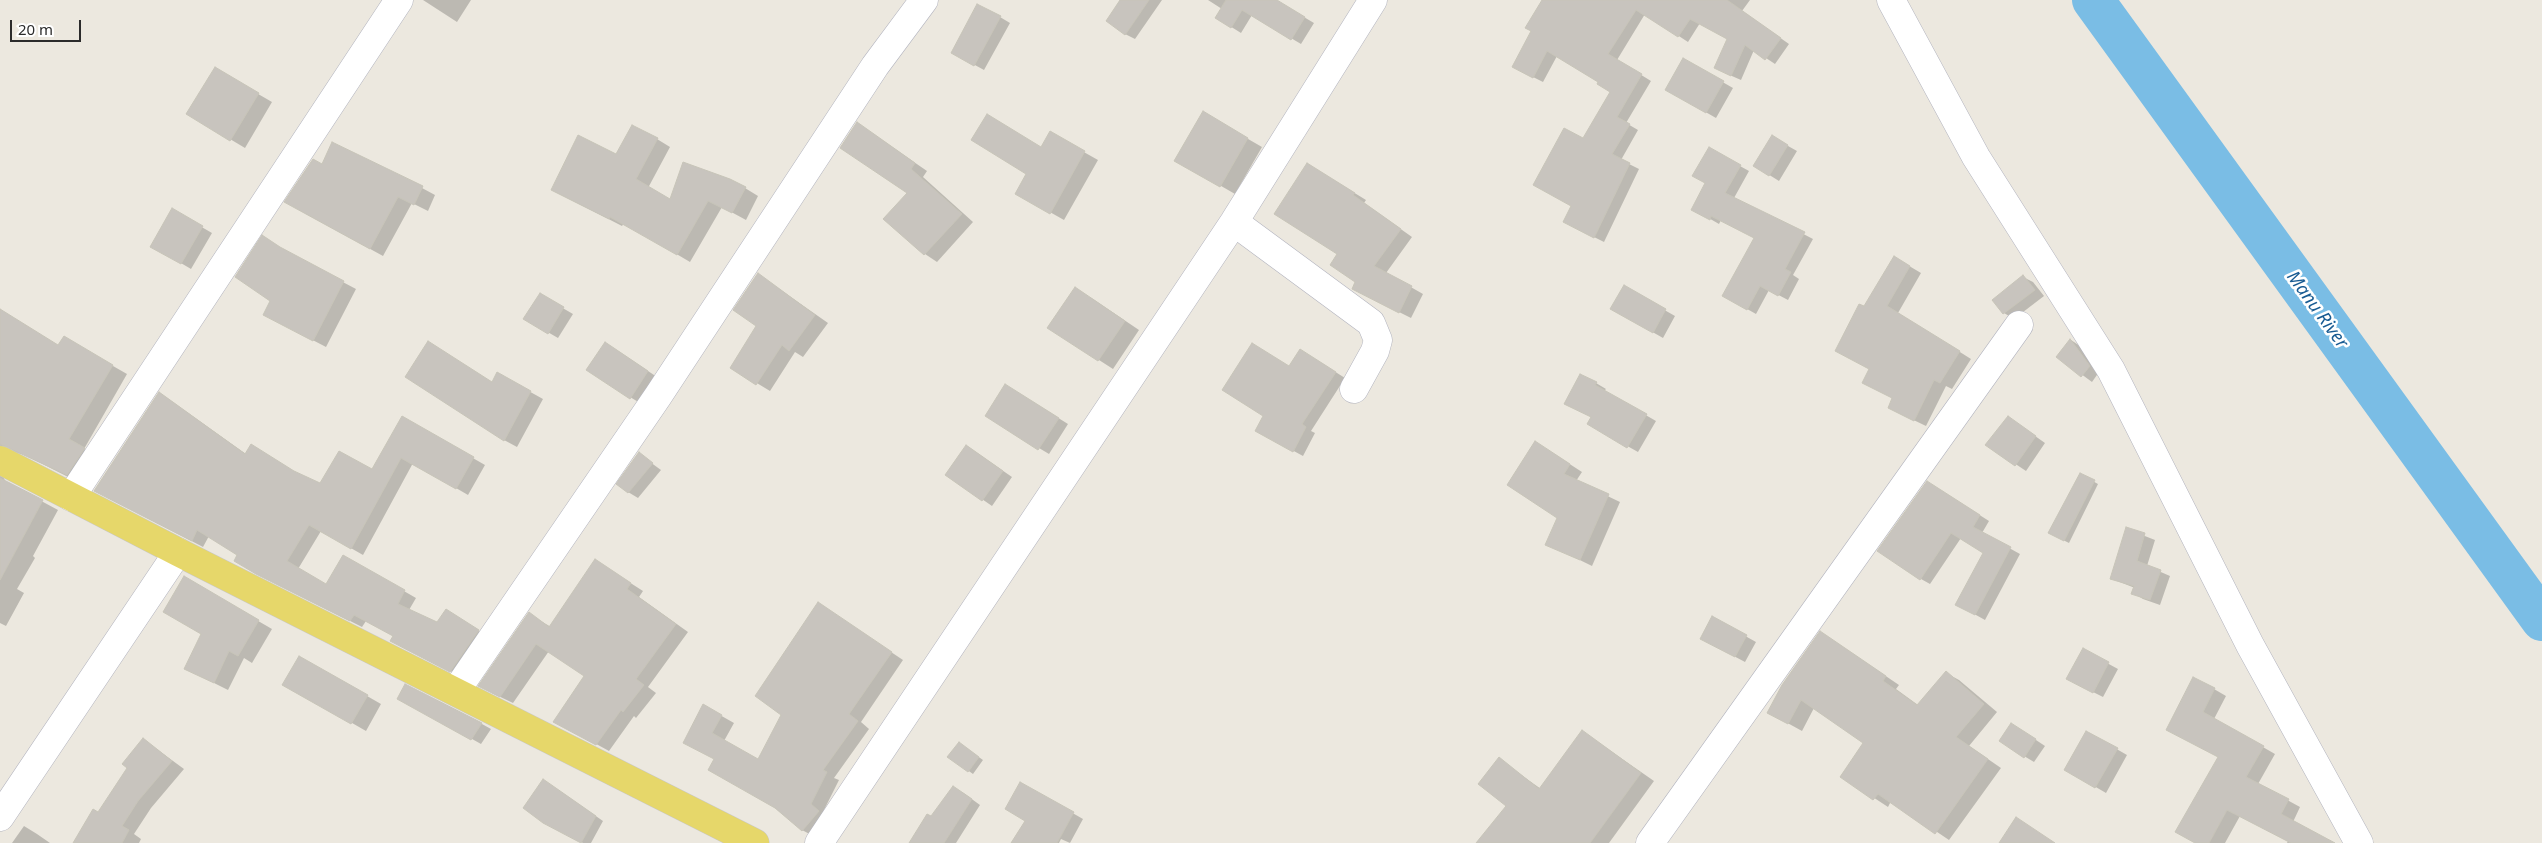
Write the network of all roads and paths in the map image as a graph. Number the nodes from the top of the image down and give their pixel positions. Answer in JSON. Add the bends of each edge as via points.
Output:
{"nodes":[{"id":1,"x":399,"y":0,"type":"edge"},
{"id":2,"x":924,"y":0,"type":"edge"},
{"id":3,"x":1372,"y":0,"type":"edge"},
{"id":4,"x":1891,"y":0,"type":"edge"},
{"id":5,"x":1234,"y":222,"type":"junction"},
{"id":6,"x":2019,"y":325,"type":"dead end"},
{"id":7,"x":1354,"y":389,"type":"dead end"},
{"id":8,"x":0,"y":460,"type":"edge"},
{"id":9,"x":70,"y":496,"type":"junction"},
{"id":10,"x":178,"y":552,"type":"junction"},
{"id":11,"x":456,"y":691,"type":"junction"},
{"id":12,"x":0,"y":817,"type":"edge"},
{"id":13,"x":755,"y":843,"type":"edge"},
{"id":14,"x":819,"y":843,"type":"edge"},
{"id":15,"x":1650,"y":843,"type":"edge"},
{"id":16,"x":2359,"y":843,"type":"edge"}],
"edges":[{"from":1,"to":9,"type":"street"},
{"from":2,"to":11,"type":"street","via":[[875,66],[658,396]]},
{"from":3,"to":5,"type":"street"},
{"from":4,"to":16,"type":"street","via":[[1976,157],[2112,370],[2250,645]]},
{"from":5,"to":7,"type":"street","via":[[1371,323],[1378,340]]},
{"from":5,"to":14,"type":"street"},
{"from":6,"to":15,"type":"street"},
{"from":8,"to":9,"type":"main road"},
{"from":9,"to":10,"type":"main road"},
{"from":10,"to":11,"type":"main road"},
{"from":10,"to":12,"type":"street"},
{"from":11,"to":13,"type":"main road"}]}
